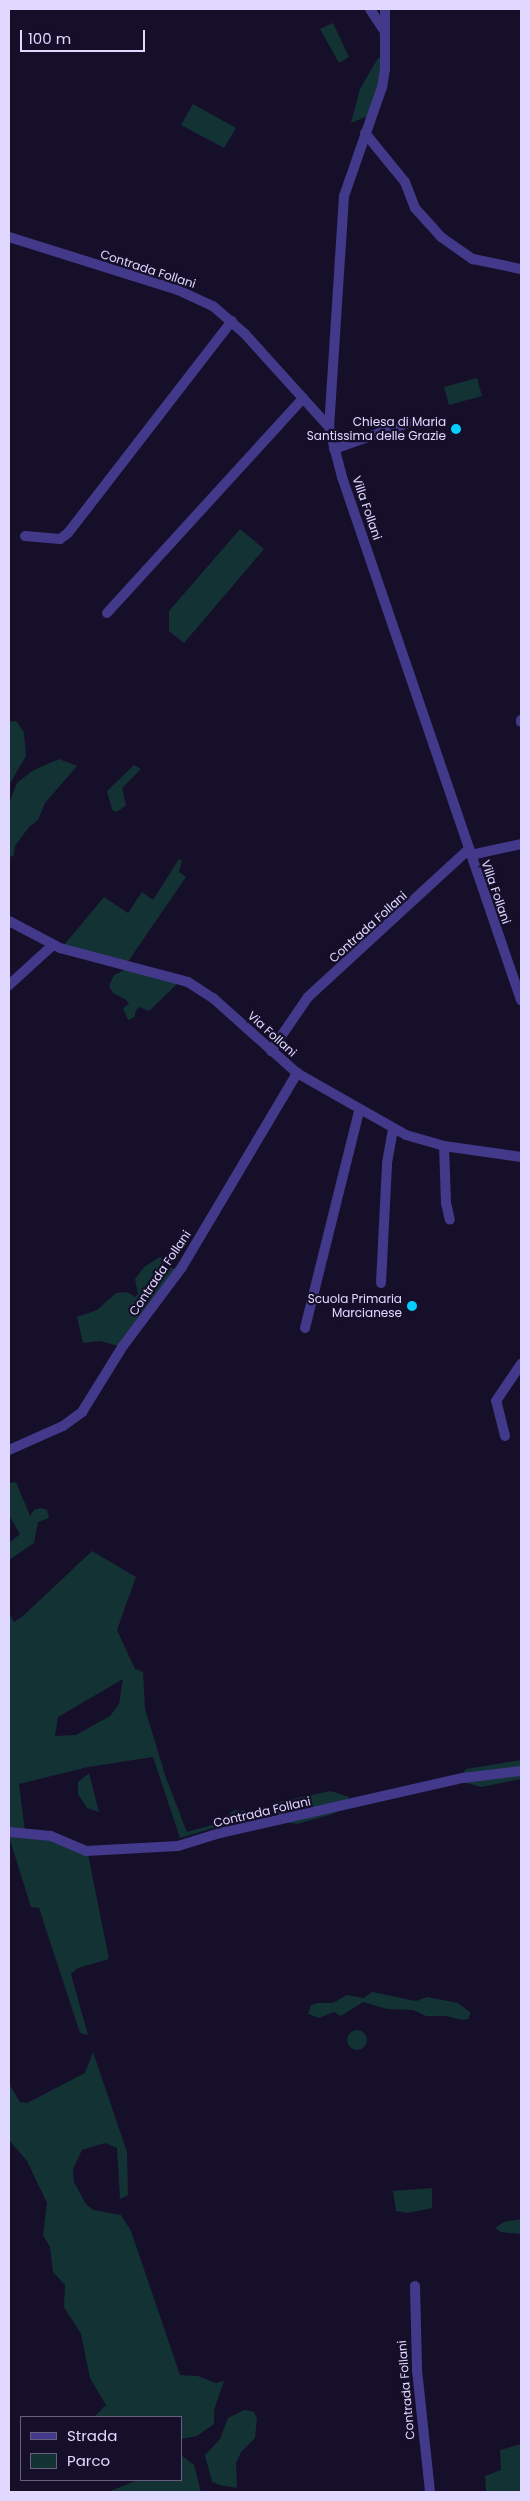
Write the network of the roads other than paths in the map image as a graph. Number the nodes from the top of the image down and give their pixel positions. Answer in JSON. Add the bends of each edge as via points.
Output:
{"nodes":[{"id":1,"x":370,"y":9,"type":"edge"},
{"id":2,"x":386,"y":9,"type":"edge"},
{"id":3,"x":383,"y":30,"type":"junction"},
{"id":4,"x":365,"y":132,"type":"junction"},
{"id":5,"x":9,"y":237,"type":"edge"},
{"id":6,"x":521,"y":269,"type":"edge"},
{"id":7,"x":232,"y":321,"type":"junction"},
{"id":8,"x":303,"y":398,"type":"junction"},
{"id":9,"x":408,"y":423,"type":"dead end"},
{"id":10,"x":329,"y":427,"type":"junction"},
{"id":11,"x":334,"y":449,"type":"junction"},
{"id":12,"x":25,"y":536,"type":"dead end"},
{"id":13,"x":107,"y":613,"type":"dead end"},
{"id":14,"x":521,"y":844,"type":"edge"},
{"id":15,"x":470,"y":852,"type":"junction"},
{"id":16,"x":9,"y":921,"type":"edge"},
{"id":17,"x":52,"y":944,"type":"junction"},
{"id":18,"x":9,"y":985,"type":"edge"},
{"id":19,"x":521,"y":1000,"type":"edge"},
{"id":20,"x":271,"y":1051,"type":"junction"},
{"id":21,"x":297,"y":1073,"type":"junction"},
{"id":22,"x":359,"y":1111,"type":"junction"},
{"id":23,"x":393,"y":1129,"type":"junction"},
{"id":24,"x":444,"y":1146,"type":"junction"},
{"id":25,"x":521,"y":1157,"type":"edge"},
{"id":26,"x":450,"y":1220,"type":"dead end"},
{"id":27,"x":381,"y":1283,"type":"dead end"},
{"id":28,"x":305,"y":1328,"type":"dead end"},
{"id":29,"x":521,"y":1364,"type":"edge"},
{"id":30,"x":505,"y":1436,"type":"dead end"},
{"id":31,"x":9,"y":1450,"type":"edge"},
{"id":32,"x":521,"y":1771,"type":"edge"},
{"id":33,"x":9,"y":1832,"type":"edge"},
{"id":34,"x":415,"y":2286,"type":"dead end"},
{"id":35,"x":430,"y":2492,"type":"edge"}],
"edges":[{"from":1,"to":3,"type":"street"},
{"from":2,"to":3,"type":"street","name":"Villa Follani"},
{"from":3,"to":4,"type":"street","name":"Villa Follani","via":[[385,70]]},
{"from":4,"to":6,"type":"street","via":[[405,182],[416,208],[441,237],[473,259]]},
{"from":4,"to":10,"type":"street","name":"Villa Follani","via":[[344,196]]},
{"from":5,"to":7,"type":"street","name":"Contrada Follani","via":[[199,298]]},
{"from":7,"to":8,"type":"street","name":"Contrada Follani"},
{"from":7,"to":12,"type":"street","via":[[68,532],[60,538],[44,540]]},
{"from":8,"to":10,"type":"street","name":"Contrada Follani"},
{"from":8,"to":13,"type":"street"},
{"from":9,"to":11,"type":"street"},
{"from":10,"to":11,"type":"street","name":"Villa Follani"},
{"from":11,"to":15,"type":"street","name":"Villa Follani"},
{"from":14,"to":15,"type":"street"},
{"from":15,"to":19,"type":"street","name":"Villa Follani"},
{"from":15,"to":20,"type":"street","name":"Contrada Follani","via":[[308,997]]},
{"from":16,"to":17,"type":"street","name":"Via Follani"},
{"from":17,"to":18,"type":"street"},
{"from":17,"to":20,"type":"street","name":"Via Follani","via":[[188,982],[213,998]]},
{"from":20,"to":21,"type":"street","name":"Via Follani"},
{"from":21,"to":22,"type":"street","name":"Via Follani"},
{"from":21,"to":31,"type":"street","name":"Contrada Follani","via":[[182,1267],[123,1346],[82,1412],[63,1426]]},
{"from":22,"to":23,"type":"street","name":"Via Follani"},
{"from":22,"to":28,"type":"street"},
{"from":23,"to":24,"type":"street","name":"Via Follani"},
{"from":23,"to":27,"type":"street","via":[[387,1163]]},
{"from":24,"to":25,"type":"street","name":"Via Follani"},
{"from":24,"to":26,"type":"street","via":[[446,1203]]},
{"from":29,"to":30,"type":"street","via":[[496,1401]]},
{"from":32,"to":33,"type":"street","name":"Contrada Follani","via":[[463,1778],[220,1833],[178,1846],[86,1850],[51,1836]]},
{"from":34,"to":35,"type":"street","name":"Contrada Follani","via":[[416,2370]]}]}
